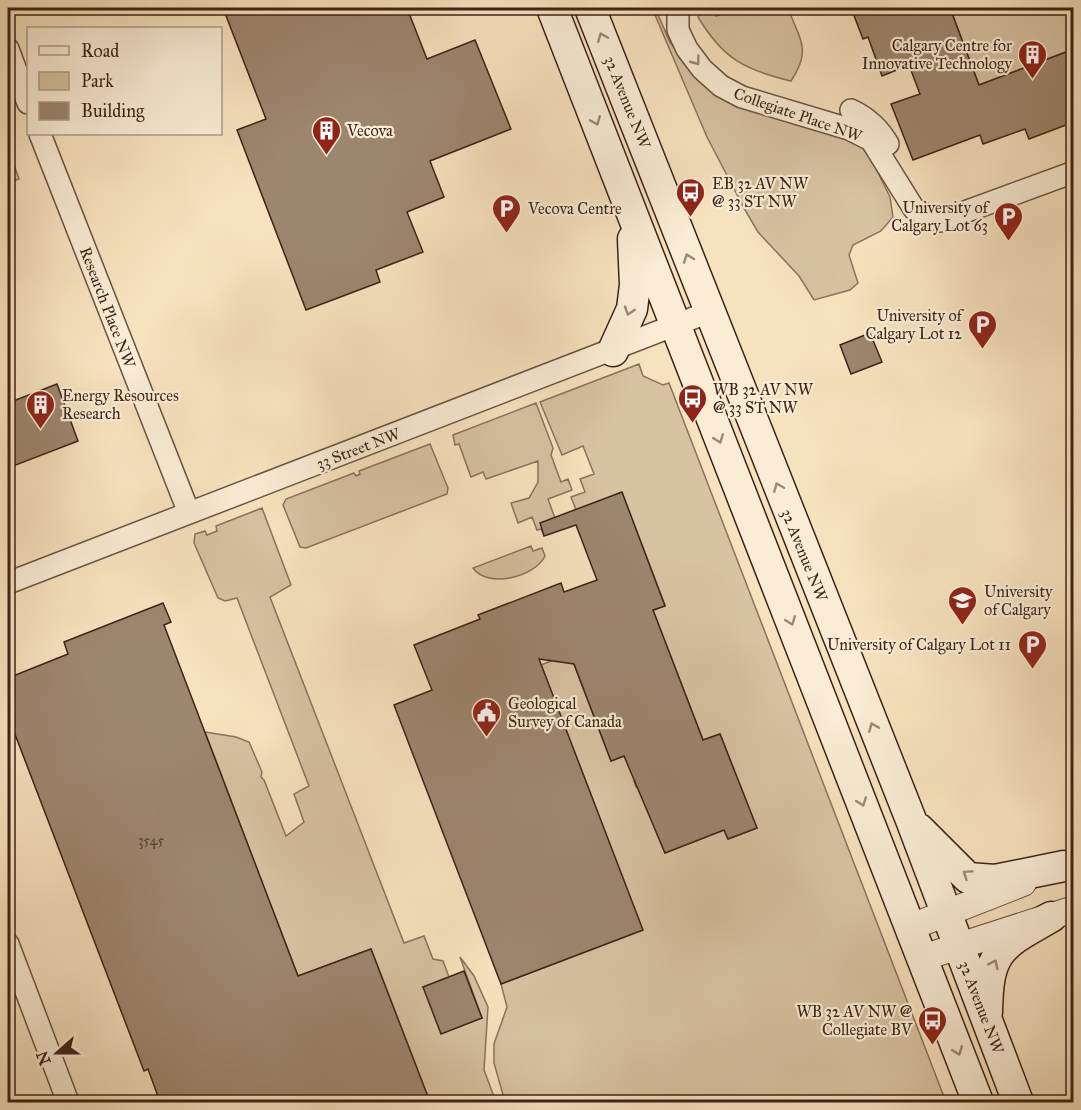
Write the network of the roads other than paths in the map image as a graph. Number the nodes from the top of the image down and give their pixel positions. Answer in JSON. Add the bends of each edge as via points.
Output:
{"nodes":[{"id":1,"x":552,"y":8,"type":"edge"},
{"id":2,"x":590,"y":8,"type":"edge"},
{"id":3,"x":678,"y":8,"type":"edge"},
{"id":4,"x":8,"y":49,"type":"edge"},
{"id":5,"x":27,"y":100,"type":"edge"},
{"id":6,"x":851,"y":110,"type":"dead end"},
{"id":7,"x":40,"y":135,"type":"edge"},
{"id":8,"x":1074,"y":172,"type":"edge"},
{"id":9,"x":904,"y":192,"type":"junction"},
{"id":10,"x":632,"y":212,"type":"junction"},
{"id":11,"x":709,"y":312,"type":"junction"},
{"id":12,"x":675,"y":326,"type":"junction"},
{"id":13,"x":613,"y":351,"type":"junction"},
{"id":14,"x":189,"y":513,"type":"junction"},
{"id":15,"x":8,"y":583,"type":"edge"},
{"id":16,"x":910,"y":820,"type":"junction"},
{"id":17,"x":1069,"y":864,"type":"edge"},
{"id":18,"x":946,"y":913,"type":"junction"},
{"id":19,"x":1062,"y":913,"type":"edge"},
{"id":20,"x":911,"y":927,"type":"junction"},
{"id":21,"x":8,"y":944,"type":"edge"},
{"id":22,"x":958,"y":945,"type":"junction"},
{"id":23,"x":922,"y":957,"type":"junction"},
{"id":24,"x":987,"y":1021,"type":"junction"},
{"id":25,"x":68,"y":1102,"type":"edge"},
{"id":26,"x":978,"y":1102,"type":"edge"},
{"id":27,"x":1018,"y":1102,"type":"edge"}],
"edges":[{"from":1,"to":10,"type":"main road","one_way":true},
{"from":11,"to":2,"type":"main road","name":"32 Avenue NW","one_way":true},
{"from":3,"to":9,"type":"street","name":"Collegiate Place NW","one_way":true,"via":[[678,30],[687,49],[721,86],[742,97],[860,133],[882,154]]},
{"from":4,"to":5,"type":"street"},
{"from":6,"to":9,"type":"street","name":"Collegiate Place NW","via":[[866,117],[892,149],[905,182]]},
{"from":7,"to":14,"type":"street","name":"Research Place NW"},
{"from":8,"to":9,"type":"street","name":"Collegiate Place NW","via":[[940,220],[914,209]]},
{"from":10,"to":12,"type":"main road"},
{"from":10,"to":13,"type":"main road","one_way":true,"via":[[632,309]]},
{"from":11,"to":12,"type":"street","name":"33 Street NW"},
{"from":16,"to":11,"type":"main road","name":"32 Avenue NW","one_way":true},
{"from":12,"to":13,"type":"street","name":"33 Street NW"},
{"from":12,"to":20,"type":"main road","one_way":true},
{"from":13,"to":14,"type":"street","name":"33 Street NW"},
{"from":14,"to":15,"type":"street","name":"33 Street NW"},
{"from":17,"to":16,"type":"main road","one_way":true,"via":[[995,880],[968,878]]},
{"from":16,"to":18,"type":"main road","name":"32 Avenue NW"},
{"from":17,"to":18,"type":"street"},
{"from":18,"to":20,"type":"street"},
{"from":18,"to":22,"type":"main road","name":"32 Avenue NW"},
{"from":19,"to":22,"type":"street"},
{"from":24,"to":19,"type":"main road","one_way":true,"via":[[990,966],[1008,942]]},
{"from":20,"to":23,"type":"main road"},
{"from":21,"to":25,"type":"street"},
{"from":22,"to":23,"type":"street"},
{"from":22,"to":24,"type":"main road","name":"32 Avenue NW"},
{"from":23,"to":26,"type":"main road","one_way":true},
{"from":24,"to":27,"type":"main road","name":"32 Avenue NW"}]}
